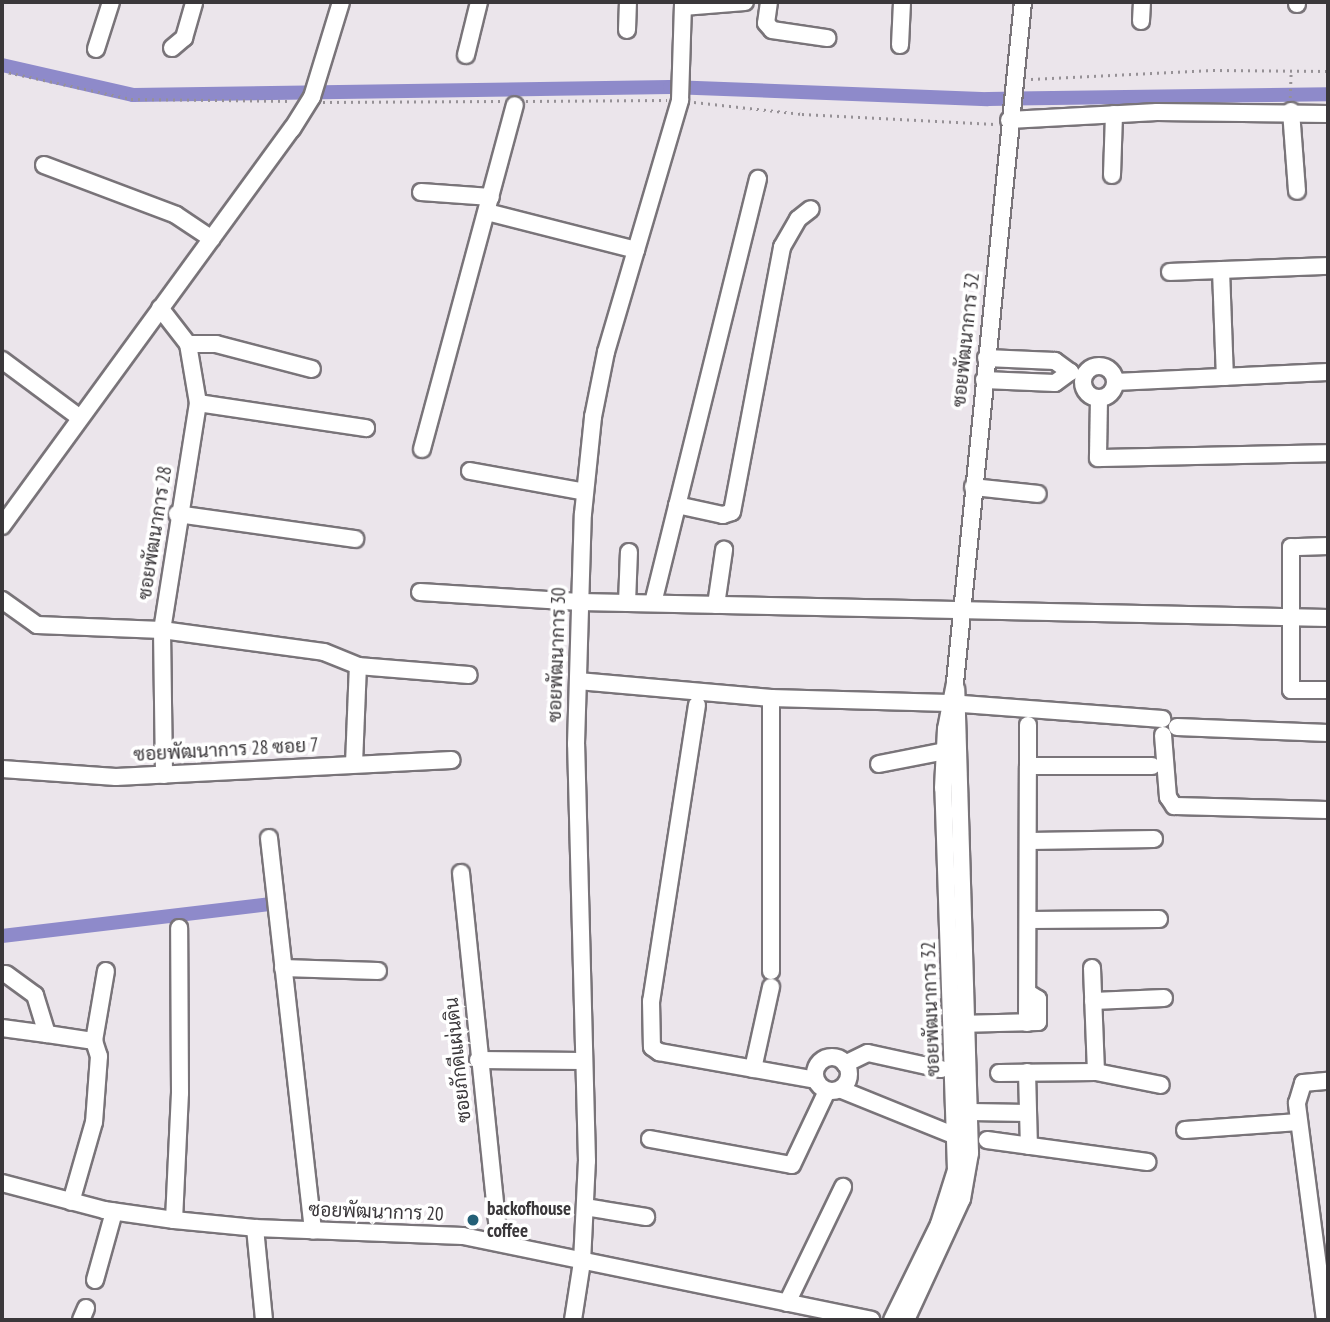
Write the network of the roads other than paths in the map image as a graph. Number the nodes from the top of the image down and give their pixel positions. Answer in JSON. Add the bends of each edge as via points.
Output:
{"nodes":[{"id":1,"x":111,"y":2,"type":"edge"},
{"id":2,"x":194,"y":2,"type":"edge"},
{"id":3,"x":341,"y":2,"type":"edge"},
{"id":4,"x":479,"y":2,"type":"edge"},
{"id":5,"x":628,"y":2,"type":"edge"},
{"id":6,"x":745,"y":2,"type":"edge"},
{"id":7,"x":769,"y":2,"type":"edge"},
{"id":8,"x":902,"y":2,"type":"edge"},
{"id":9,"x":1023,"y":2,"type":"edge"},
{"id":10,"x":1142,"y":2,"type":"edge"},
{"id":11,"x":683,"y":4,"type":"edge"},
{"id":12,"x":1141,"y":21,"type":"dead end"},
{"id":13,"x":627,"y":30,"type":"dead end"},
{"id":14,"x":827,"y":38,"type":"dead end"},
{"id":15,"x":900,"y":46,"type":"dead end"},
{"id":16,"x":172,"y":48,"type":"dead end"},
{"id":17,"x":96,"y":50,"type":"dead end"},
{"id":18,"x":466,"y":55,"type":"dead end"},
{"id":19,"x":515,"y":105,"type":"dead end"},
{"id":20,"x":1291,"y":109,"type":"junction"},
{"id":21,"x":1114,"y":114,"type":"junction"},
{"id":22,"x":1328,"y":114,"type":"edge"},
{"id":23,"x":1009,"y":119,"type":"junction"},
{"id":24,"x":44,"y":165,"type":"dead end"},
{"id":25,"x":1112,"y":175,"type":"dead end"},
{"id":26,"x":758,"y":179,"type":"dead end"},
{"id":27,"x":1297,"y":191,"type":"dead end"},
{"id":28,"x":421,"y":192,"type":"dead end"},
{"id":29,"x":489,"y":204,"type":"junction"},
{"id":30,"x":811,"y":209,"type":"dead end"},
{"id":31,"x":212,"y":239,"type":"junction"},
{"id":32,"x":636,"y":250,"type":"junction"},
{"id":33,"x":1328,"y":266,"type":"edge"},
{"id":34,"x":1221,"y":270,"type":"junction"},
{"id":35,"x":1170,"y":272,"type":"dead end"},
{"id":36,"x":160,"y":309,"type":"junction"},
{"id":37,"x":188,"y":344,"type":"junction"},
{"id":38,"x":986,"y":358,"type":"junction"},
{"id":39,"x":2,"y":360,"type":"edge"},
{"id":40,"x":312,"y":369,"type":"dead end"},
{"id":41,"x":1328,"y":372,"type":"edge"},
{"id":42,"x":1077,"y":374,"type":"junction"},
{"id":43,"x":1225,"y":377,"type":"junction"},
{"id":44,"x":984,"y":380,"type":"junction"},
{"id":45,"x":1115,"y":382,"type":"junction"},
{"id":46,"x":1099,"y":398,"type":"junction"},
{"id":47,"x":198,"y":403,"type":"junction"},
{"id":48,"x":80,"y":418,"type":"junction"},
{"id":49,"x":366,"y":428,"type":"dead end"},
{"id":50,"x":422,"y":449,"type":"dead end"},
{"id":51,"x":1328,"y":453,"type":"edge"},
{"id":52,"x":470,"y":471,"type":"dead end"},
{"id":53,"x":973,"y":487,"type":"junction"},
{"id":54,"x":585,"y":492,"type":"junction"},
{"id":55,"x":1038,"y":494,"type":"dead end"},
{"id":56,"x":8,"y":503,"type":"edge"},
{"id":57,"x":677,"y":505,"type":"junction"},
{"id":58,"x":177,"y":514,"type":"junction"},
{"id":59,"x":2,"y":526,"type":"edge"},
{"id":60,"x":355,"y":539,"type":"dead end"},
{"id":61,"x":1328,"y":546,"type":"edge"},
{"id":62,"x":724,"y":550,"type":"dead end"},
{"id":63,"x":629,"y":552,"type":"dead end"},
{"id":64,"x":420,"y":592,"type":"dead end"},
{"id":65,"x":2,"y":600,"type":"edge"},
{"id":66,"x":580,"y":602,"type":"junction"},
{"id":67,"x":627,"y":603,"type":"junction"},
{"id":68,"x":653,"y":603,"type":"junction"},
{"id":69,"x":716,"y":605,"type":"junction"},
{"id":70,"x":962,"y":610,"type":"junction"},
{"id":71,"x":1291,"y":618,"type":"junction"},
{"id":72,"x":1328,"y":618,"type":"edge"},
{"id":73,"x":162,"y":630,"type":"junction"},
{"id":74,"x":359,"y":666,"type":"junction"},
{"id":75,"x":469,"y":675,"type":"dead end"},
{"id":76,"x":578,"y":681,"type":"junction"},
{"id":77,"x":1328,"y":691,"type":"edge"},
{"id":78,"x":771,"y":698,"type":"junction"},
{"id":79,"x":954,"y":704,"type":"junction"},
{"id":80,"x":697,"y":705,"type":"dead end"},
{"id":81,"x":1028,"y":724,"type":"dead end"},
{"id":82,"x":1167,"y":727,"type":"junction"},
{"id":83,"x":1328,"y":733,"type":"edge"},
{"id":84,"x":945,"y":751,"type":"junction"},
{"id":85,"x":452,"y":760,"type":"dead end"},
{"id":86,"x":354,"y":764,"type":"junction"},
{"id":87,"x":879,"y":764,"type":"dead end"},
{"id":88,"x":1028,"y":766,"type":"junction"},
{"id":89,"x":1152,"y":766,"type":"dead end"},
{"id":90,"x":2,"y":769,"type":"edge"},
{"id":91,"x":164,"y":775,"type":"junction"},
{"id":92,"x":1328,"y":810,"type":"edge"},
{"id":93,"x":269,"y":838,"type":"dead end"},
{"id":94,"x":1154,"y":838,"type":"dead end"},
{"id":95,"x":1029,"y":841,"type":"junction"},
{"id":96,"x":953,"y":856,"type":"junction"},
{"id":97,"x":461,"y":873,"type":"dead end"},
{"id":98,"x":1159,"y":919,"type":"dead end"},
{"id":99,"x":1029,"y":920,"type":"junction"},
{"id":100,"x":179,"y":928,"type":"dead end"},
{"id":101,"x":283,"y":968,"type":"junction"},
{"id":102,"x":1092,"y":968,"type":"dead end"},
{"id":103,"x":106,"y":971,"type":"dead end"},
{"id":104,"x":377,"y":971,"type":"dead end"},
{"id":105,"x":6,"y":974,"type":"dead end"},
{"id":106,"x":1164,"y":998,"type":"dead end"},
{"id":107,"x":1093,"y":1001,"type":"junction"},
{"id":108,"x":961,"y":1024,"type":"junction"},
{"id":109,"x":2,"y":1028,"type":"edge"},
{"id":110,"x":47,"y":1034,"type":"junction"},
{"id":111,"x":94,"y":1041,"type":"junction"},
{"id":112,"x":478,"y":1060,"type":"junction"},
{"id":113,"x":583,"y":1061,"type":"junction"},
{"id":114,"x":845,"y":1064,"type":"junction"},
{"id":115,"x":753,"y":1069,"type":"junction"},
{"id":116,"x":941,"y":1069,"type":"dead end"},
{"id":117,"x":1027,"y":1072,"type":"junction"},
{"id":118,"x":1096,"y":1072,"type":"junction"},
{"id":119,"x":999,"y":1073,"type":"dead end"},
{"id":120,"x":1328,"y":1081,"type":"edge"},
{"id":121,"x":1161,"y":1085,"type":"dead end"},
{"id":122,"x":829,"y":1087,"type":"junction"},
{"id":123,"x":971,"y":1112,"type":"junction"},
{"id":124,"x":1028,"y":1113,"type":"junction"},
{"id":125,"x":1299,"y":1122,"type":"junction"},
{"id":126,"x":1185,"y":1130,"type":"dead end"},
{"id":127,"x":956,"y":1136,"type":"junction"},
{"id":128,"x":650,"y":1139,"type":"dead end"},
{"id":129,"x":987,"y":1140,"type":"dead end"},
{"id":130,"x":1029,"y":1146,"type":"junction"},
{"id":131,"x":1147,"y":1163,"type":"dead end"},
{"id":132,"x":2,"y":1183,"type":"edge"},
{"id":133,"x":843,"y":1187,"type":"dead end"},
{"id":134,"x":71,"y":1202,"type":"junction"},
{"id":135,"x":585,"y":1207,"type":"junction"},
{"id":136,"x":114,"y":1212,"type":"junction"},
{"id":137,"x":646,"y":1217,"type":"dead end"},
{"id":138,"x":173,"y":1220,"type":"junction"},
{"id":139,"x":255,"y":1228,"type":"junction"},
{"id":140,"x":313,"y":1231,"type":"junction"},
{"id":141,"x":499,"y":1242,"type":"junction"},
{"id":142,"x":582,"y":1262,"type":"junction"},
{"id":143,"x":95,"y":1280,"type":"dead end"},
{"id":144,"x":787,"y":1303,"type":"junction"},
{"id":145,"x":264,"y":1320,"type":"edge"},
{"id":146,"x":573,"y":1320,"type":"edge"},
{"id":147,"x":871,"y":1320,"type":"edge"},
{"id":148,"x":892,"y":1320,"type":"edge"},
{"id":149,"x":906,"y":1320,"type":"edge"},
{"id":150,"x":1325,"y":1320,"type":"edge"}],
"edges":[{"from":1,"to":17,"type":"street"},
{"from":2,"to":16,"type":"street","via":[[184,38]]},
{"from":3,"to":31,"type":"street","via":[[310,99]]},
{"from":4,"to":18,"type":"street"},
{"from":5,"to":13,"type":"street"},
{"from":6,"to":11,"type":"street"},
{"from":7,"to":14,"type":"street","via":[[766,23],[772,30]]},
{"from":8,"to":15,"type":"street"},
{"from":9,"to":23,"type":"street","name":"ซอยพัฒนาการ 32"},
{"from":10,"to":12,"type":"street"},
{"from":11,"to":32,"type":"street","name":"ซอยพัฒนาการ 30","via":[[680,100]]},
{"from":19,"to":29,"type":"street"},
{"from":20,"to":21,"type":"street"},
{"from":20,"to":22,"type":"street"},
{"from":20,"to":27,"type":"street"},
{"from":21,"to":23,"type":"street"},
{"from":21,"to":25,"type":"street"},
{"from":23,"to":38,"type":"street","name":"ซอยพัฒนาการ 32"},
{"from":24,"to":31,"type":"street","via":[[176,215]]},
{"from":26,"to":57,"type":"street"},
{"from":28,"to":29,"type":"street"},
{"from":29,"to":32,"type":"street"},
{"from":29,"to":50,"type":"street"},
{"from":30,"to":57,"type":"street","via":[[792,226],[782,247],[732,512],[723,515]]},
{"from":31,"to":36,"type":"street"},
{"from":32,"to":54,"type":"street","name":"ซอยพัฒนาการ 30","via":[[606,352]]},
{"from":33,"to":34,"type":"street"},
{"from":34,"to":35,"type":"street"},
{"from":34,"to":43,"type":"street"},
{"from":36,"to":37,"type":"street","name":"ซอยพัฒนาการ 28"},
{"from":36,"to":48,"type":"street"},
{"from":37,"to":40,"type":"street","via":[[216,344]]},
{"from":37,"to":47,"type":"street","name":"ซอยพัฒนาการ 28"},
{"from":38,"to":42,"type":"street","via":[[1055,362]]},
{"from":38,"to":44,"type":"street","name":"ซอยพัฒนาการ 32"},
{"from":39,"to":48,"type":"street"},
{"from":41,"to":43,"type":"street"},
{"from":42,"to":44,"type":"street","via":[[1055,383]]},
{"from":42,"to":45,"type":"street","via":[[1102,367]]},
{"from":42,"to":46,"type":"street","via":[[1086,391]]},
{"from":43,"to":45,"type":"street"},
{"from":44,"to":53,"type":"street","name":"ซอยพัฒนาการ 32"},
{"from":45,"to":46,"type":"street","via":[[1112,391]]},
{"from":46,"to":51,"type":"street","via":[[1098,458]]},
{"from":47,"to":49,"type":"street"},
{"from":47,"to":58,"type":"street","name":"ซอยพัฒนาการ 28"},
{"from":48,"to":56,"type":"street"},
{"from":52,"to":54,"type":"street"},
{"from":53,"to":55,"type":"street"},
{"from":53,"to":70,"type":"street","name":"ซอยพัฒนาการ 32"},
{"from":54,"to":66,"type":"street","name":"ซอยพัฒนาการ 30"},
{"from":56,"to":59,"type":"street"},
{"from":57,"to":68,"type":"street"},
{"from":58,"to":60,"type":"street"},
{"from":58,"to":73,"type":"street","name":"ซอยพัฒนาการ 28"},
{"from":61,"to":71,"type":"street","via":[[1291,547]]},
{"from":62,"to":69,"type":"street"},
{"from":63,"to":67,"type":"street"},
{"from":64,"to":66,"type":"street"},
{"from":65,"to":73,"type":"street","via":[[32,624]]},
{"from":66,"to":67,"type":"street"},
{"from":66,"to":76,"type":"street","name":"ซอยพัฒนาการ 30"},
{"from":67,"to":68,"type":"street"},
{"from":68,"to":69,"type":"street"},
{"from":69,"to":70,"type":"street"},
{"from":70,"to":71,"type":"street"},
{"from":70,"to":79,"type":"street","name":"ซอยพัฒนาการ 32"},
{"from":71,"to":72,"type":"street"},
{"from":71,"to":77,"type":"street","via":[[1291,690]]},
{"from":73,"to":74,"type":"street","via":[[324,652]]},
{"from":73,"to":91,"type":"street","name":"ซอยพัฒนาการ 28"},
{"from":74,"to":75,"type":"street"},
{"from":74,"to":86,"type":"street"},
{"from":76,"to":78,"type":"street"},
{"from":76,"to":113,"type":"street","name":"ซอยพัฒนาการ 30"},
{"from":78,"to":79,"type":"street"},
{"from":78,"to":115,"type":"street","via":[[771,979]]},
{"from":79,"to":82,"type":"street"},
{"from":79,"to":84,"type":"street","name":"ซอยพัฒนาการ 32"},
{"from":79,"to":96,"type":"street","name":"ซอยพัฒนาการ 32"},
{"from":80,"to":115,"type":"street","via":[[649,1032],[652,1047],[659,1052]]},
{"from":81,"to":88,"type":"street"},
{"from":82,"to":83,"type":"street"},
{"from":82,"to":92,"type":"street","via":[[1168,797],[1174,806]]},
{"from":84,"to":87,"type":"street"},
{"from":84,"to":96,"type":"street","name":"ซอยพัฒนาการ 32"},
{"from":85,"to":86,"type":"street","name":"ซอยพัฒนาการ 28 ซอย 7"},
{"from":86,"to":91,"type":"street","name":"ซอยพัฒนาการ 28 ซอย 7"},
{"from":88,"to":89,"type":"street"},
{"from":88,"to":95,"type":"street"},
{"from":90,"to":91,"type":"street","name":"ซอยพัฒนาการ 28 ซอย 7","via":[[116,777]]},
{"from":93,"to":101,"type":"street"},
{"from":94,"to":95,"type":"street"},
{"from":95,"to":99,"type":"street"},
{"from":96,"to":108,"type":"street","name":"ซอยพัฒนาการ 32"},
{"from":97,"to":112,"type":"street","name":"ซอยภักดีแผ่นดิน"},
{"from":98,"to":99,"type":"street"},
{"from":99,"to":108,"type":"street","via":[[1027,1023]]},
{"from":100,"to":138,"type":"street","via":[[180,1093]]},
{"from":101,"to":104,"type":"street"},
{"from":101,"to":140,"type":"street"},
{"from":102,"to":107,"type":"street"},
{"from":103,"to":111,"type":"street"},
{"from":105,"to":110,"type":"street","via":[[35,995]]},
{"from":106,"to":107,"type":"street"},
{"from":107,"to":118,"type":"street"},
{"from":108,"to":123,"type":"street","name":"ซอยพัฒนาการ 32"},
{"from":108,"to":127,"type":"street","name":"ซอยพัฒนาการ 32"},
{"from":109,"to":110,"type":"street"},
{"from":110,"to":111,"type":"street"},
{"from":111,"to":134,"type":"street","via":[[99,1056],[98,1102]]},
{"from":112,"to":113,"type":"street"},
{"from":112,"to":141,"type":"street","name":"ซอยภักดีแผ่นดิน"},
{"from":113,"to":135,"type":"street","name":"ซอยพัฒนาการ 30"},
{"from":114,"to":116,"type":"street","via":[[867,1053]]},
{"from":114,"to":122,"type":"street","via":[[848,1078]]},
{"from":114,"to":122,"type":"street","via":[[833,1056],[822,1058],[816,1066]]},
{"from":115,"to":122,"type":"street"},
{"from":117,"to":118,"type":"street"},
{"from":117,"to":119,"type":"street"},
{"from":117,"to":124,"type":"street"},
{"from":118,"to":121,"type":"street"},
{"from":120,"to":125,"type":"street","via":[[1299,1087]]},
{"from":122,"to":127,"type":"street"},
{"from":122,"to":128,"type":"street","via":[[792,1165]]},
{"from":123,"to":124,"type":"street"},
{"from":123,"to":149,"type":"street","name":"ซอยพัฒนาการ 32","via":[[962,1199]]},
{"from":124,"to":130,"type":"street"},
{"from":125,"to":126,"type":"street"},
{"from":125,"to":150,"type":"street"},
{"from":127,"to":148,"type":"street","name":"ซอยพัฒนาการ 32","via":[[952,1189]]},
{"from":129,"to":130,"type":"street"},
{"from":130,"to":131,"type":"street"},
{"from":132,"to":134,"type":"street","name":"ซอยพัฒนาการ 20"},
{"from":133,"to":144,"type":"street"},
{"from":134,"to":136,"type":"street","name":"ซอยพัฒนาการ 20"},
{"from":135,"to":137,"type":"street"},
{"from":135,"to":142,"type":"street","name":"ซอยพัฒนาการ 30"},
{"from":136,"to":138,"type":"street","name":"ซอยพัฒนาการ 20"},
{"from":136,"to":143,"type":"street"},
{"from":138,"to":139,"type":"street","name":"ซอยพัฒนาการ 20"},
{"from":139,"to":140,"type":"street","name":"ซอยพัฒนาการ 20"},
{"from":139,"to":145,"type":"street"},
{"from":140,"to":141,"type":"street","name":"ซอยพัฒนาการ 20","via":[[429,1233]]},
{"from":141,"to":142,"type":"street","name":"ซอยพัฒนาการ 20"},
{"from":142,"to":144,"type":"street","name":"ซอยพัฒนาการ 20"},
{"from":142,"to":146,"type":"street","name":"ซอยพัฒนาการ 30"},
{"from":144,"to":147,"type":"street","name":"ซอยพัฒนาการ 20"}]}
